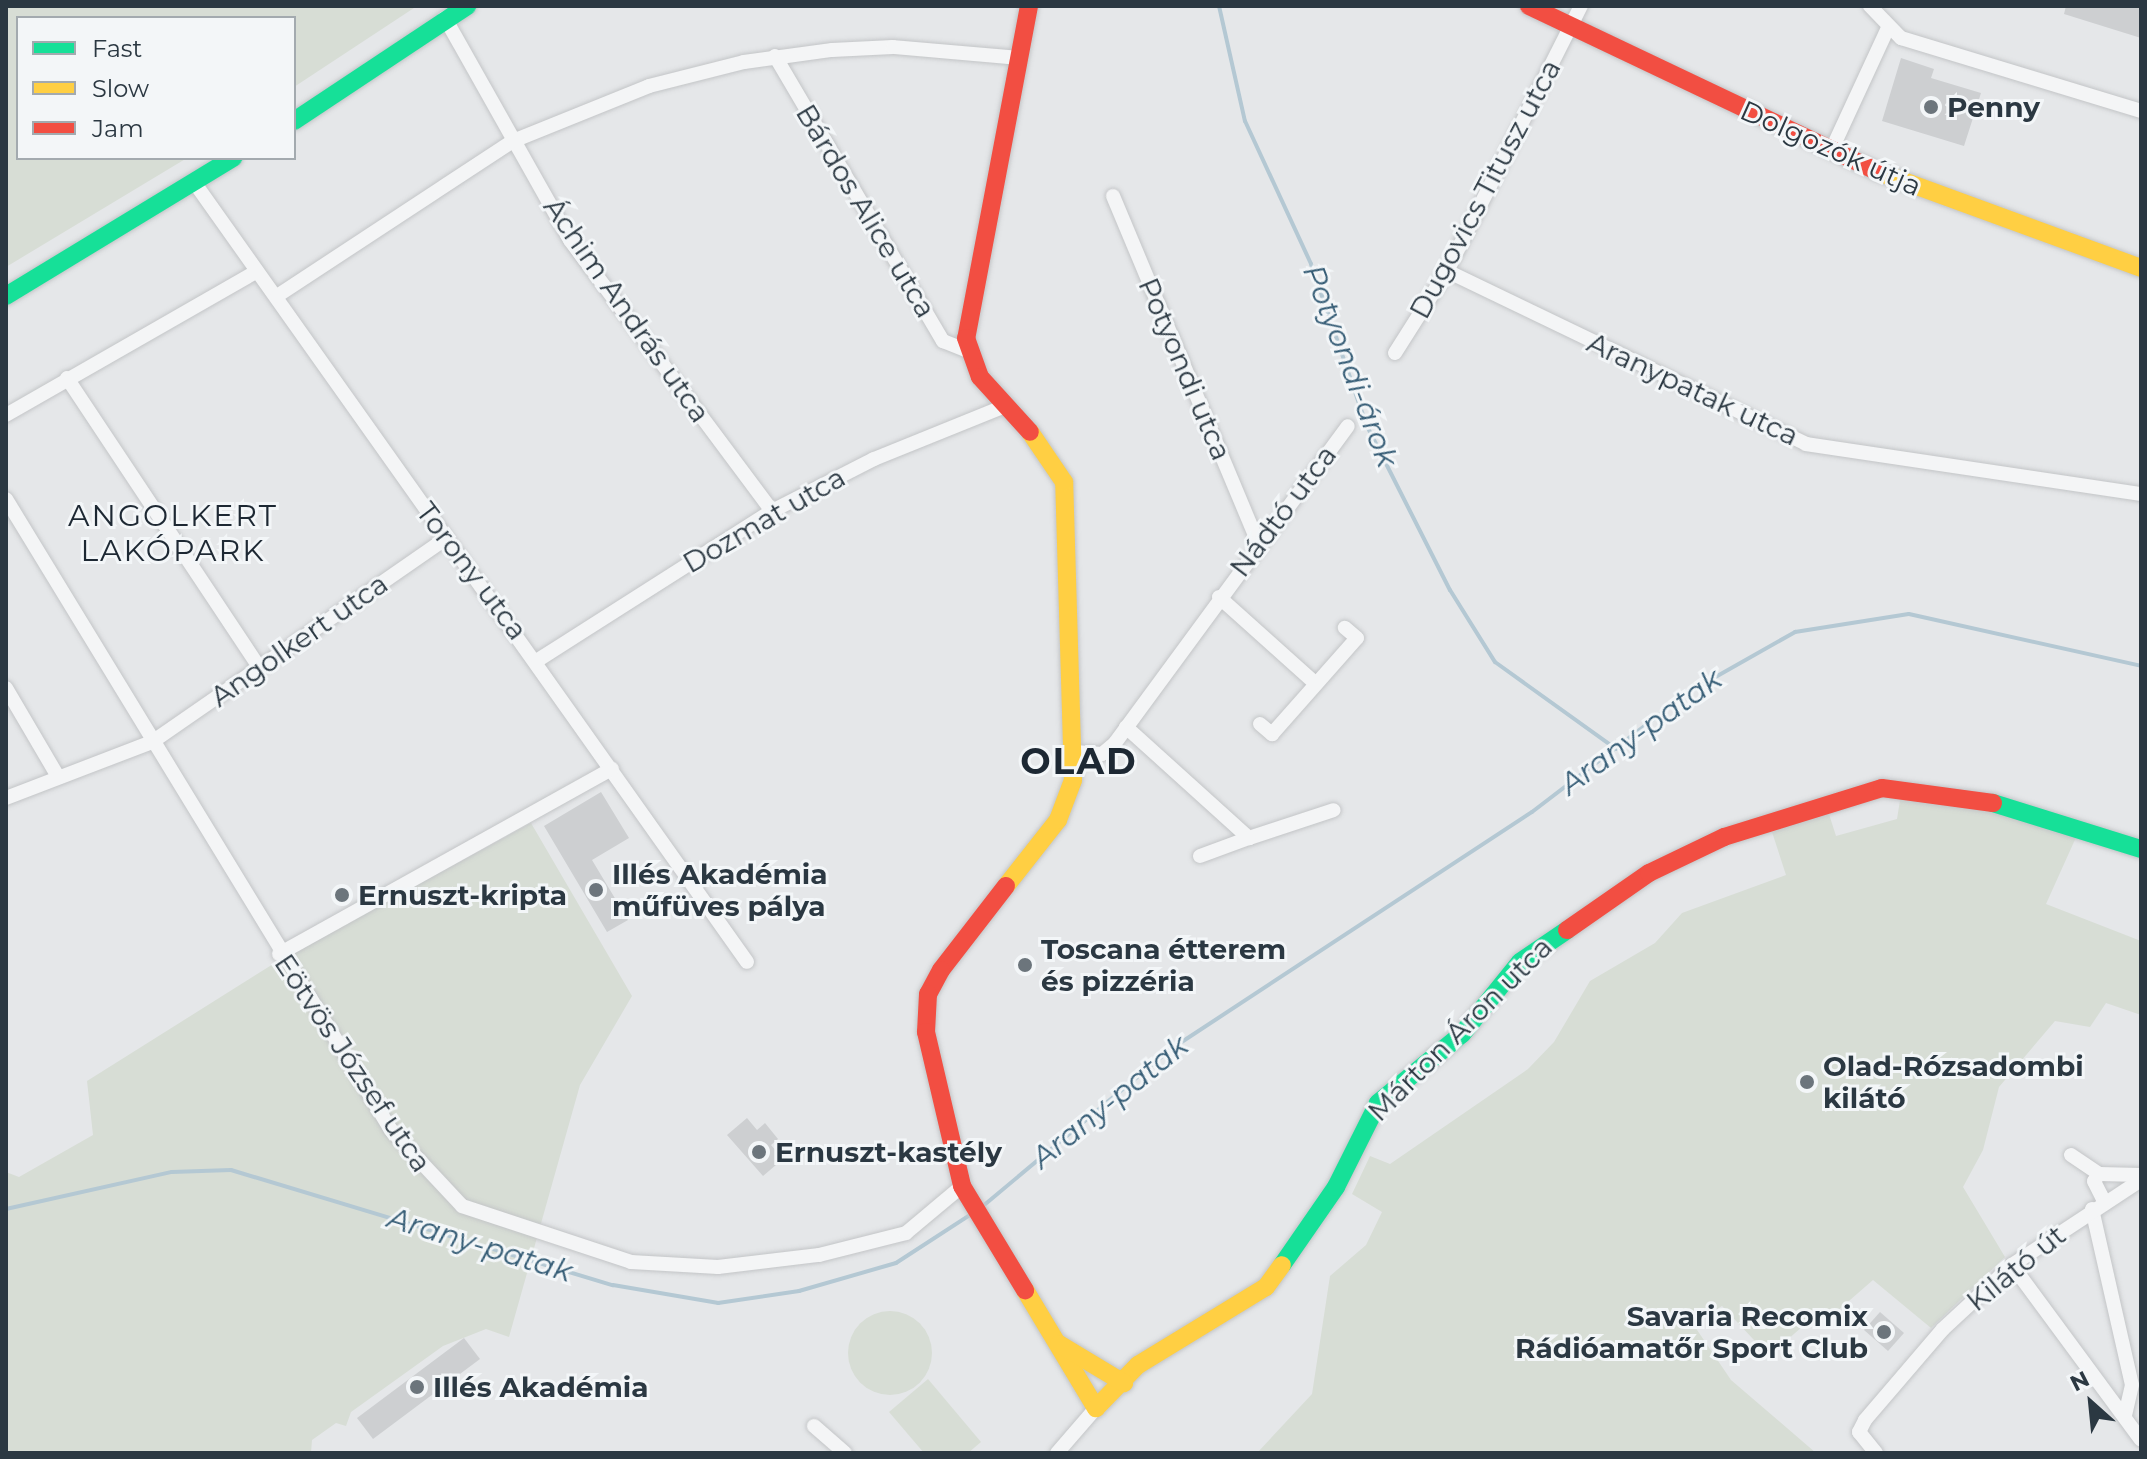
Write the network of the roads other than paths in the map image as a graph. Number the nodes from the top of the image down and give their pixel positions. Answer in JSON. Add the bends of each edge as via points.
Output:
{"nodes":[{"id":1,"x":467,"y":6,"type":"edge"},
{"id":2,"x":1529,"y":6,"type":"edge"},
{"id":3,"x":1581,"y":6,"type":"edge"},
{"id":4,"x":1870,"y":6,"type":"edge"},
{"id":5,"x":1030,"y":10,"type":"edge"},
{"id":6,"x":445,"y":18,"type":"junction"},
{"id":7,"x":1572,"y":24,"type":"junction"},
{"id":8,"x":1887,"y":30,"type":"junction"},
{"id":9,"x":775,"y":56,"type":"junction"},
{"id":10,"x":1019,"y":58,"type":"junction"},
{"id":11,"x":2141,"y":111,"type":"edge"},
{"id":12,"x":296,"y":120,"type":"edge"},
{"id":13,"x":513,"y":141,"type":"junction"},
{"id":14,"x":1832,"y":149,"type":"junction"},
{"id":15,"x":230,"y":160,"type":"edge"},
{"id":16,"x":194,"y":182,"type":"junction"},
{"id":17,"x":1113,"y":196,"type":"dead end"},
{"id":18,"x":2141,"y":268,"type":"edge"},
{"id":19,"x":257,"y":271,"type":"junction"},
{"id":20,"x":1447,"y":271,"type":"junction"},
{"id":21,"x":6,"y":296,"type":"edge"},
{"id":22,"x":277,"y":296,"type":"junction"},
{"id":23,"x":968,"y":351,"type":"junction"},
{"id":24,"x":1395,"y":353,"type":"dead end"},
{"id":25,"x":67,"y":378,"type":"junction"},
{"id":26,"x":1003,"y":407,"type":"junction"},
{"id":27,"x":6,"y":415,"type":"edge"},
{"id":28,"x":1348,"y":426,"type":"dead end"},
{"id":29,"x":2141,"y":494,"type":"edge"},
{"id":30,"x":6,"y":499,"type":"edge"},
{"id":31,"x":772,"y":511,"type":"junction"},
{"id":32,"x":445,"y":539,"type":"junction"},
{"id":33,"x":1258,"y":542,"type":"junction"},
{"id":34,"x":1219,"y":597,"type":"junction"},
{"id":35,"x":1345,"y":628,"type":"dead end"},
{"id":36,"x":538,"y":660,"type":"junction"},
{"id":37,"x":259,"y":667,"type":"junction"},
{"id":38,"x":1316,"y":684,"type":"junction"},
{"id":39,"x":6,"y":688,"type":"edge"},
{"id":40,"x":1260,"y":724,"type":"dead end"},
{"id":41,"x":1126,"y":727,"type":"junction"},
{"id":42,"x":152,"y":742,"type":"junction"},
{"id":43,"x":1075,"y":752,"type":"junction"},
{"id":44,"x":612,"y":769,"type":"junction"},
{"id":45,"x":57,"y":775,"type":"junction"},
{"id":46,"x":6,"y":798,"type":"edge"},
{"id":47,"x":1334,"y":810,"type":"dead end"},
{"id":48,"x":1249,"y":838,"type":"junction"},
{"id":49,"x":2141,"y":849,"type":"edge"},
{"id":50,"x":1200,"y":856,"type":"dead end"},
{"id":51,"x":279,"y":954,"type":"junction"},
{"id":52,"x":747,"y":962,"type":"dead end"},
{"id":53,"x":2071,"y":1155,"type":"dead end"},
{"id":54,"x":2099,"y":1174,"type":"junction"},
{"id":55,"x":2141,"y":1178,"type":"edge"},
{"id":56,"x":964,"y":1191,"type":"junction"},
{"id":57,"x":2098,"y":1205,"type":"junction"},
{"id":58,"x":2012,"y":1265,"type":"junction"},
{"id":59,"x":1053,"y":1340,"type":"junction"},
{"id":60,"x":1124,"y":1383,"type":"junction"},
{"id":61,"x":1096,"y":1408,"type":"junction"},
{"id":62,"x":2125,"y":1416,"type":"junction"},
{"id":63,"x":814,"y":1426,"type":"dead end"},
{"id":64,"x":2141,"y":1440,"type":"edge"},
{"id":65,"x":845,"y":1453,"type":"edge"},
{"id":66,"x":1057,"y":1453,"type":"edge"},
{"id":67,"x":1876,"y":1453,"type":"edge"}],
"edges":[{"from":1,"to":6,"type":"street"},
{"from":2,"to":7,"type":"street","name":"Dolgozók útja"},
{"from":3,"to":7,"type":"street","name":"Dugovics Titusz utca"},
{"from":4,"to":8,"type":"street"},
{"from":5,"to":10,"type":"street"},
{"from":6,"to":12,"type":"street"},
{"from":6,"to":13,"type":"street","name":"Áchim András utca"},
{"from":7,"to":14,"type":"street","name":"Dolgozók útja"},
{"from":7,"to":20,"type":"street","name":"Dugovics Titusz utca"},
{"from":8,"to":11,"type":"street"},
{"from":8,"to":14,"type":"street"},
{"from":9,"to":10,"type":"street","via":[[893,47]]},
{"from":9,"to":13,"type":"street","via":[[649,86]]},
{"from":9,"to":23,"type":"street","name":"Bárdos Alice utca","via":[[943,341]]},
{"from":10,"to":23,"type":"street","via":[[968,303]]},
{"from":13,"to":22,"type":"street"},
{"from":13,"to":31,"type":"street","name":"Áchim András utca","via":[[570,240]]},
{"from":14,"to":18,"type":"street","name":"Dolgozók útja","via":[[1900,182]]},
{"from":15,"to":16,"type":"street"},
{"from":16,"to":19,"type":"street","name":"Torony utca"},
{"from":16,"to":21,"type":"street"},
{"from":17,"to":33,"type":"street","name":"Potyondi utca"},
{"from":19,"to":22,"type":"street","name":"Torony utca"},
{"from":19,"to":25,"type":"street"},
{"from":20,"to":24,"type":"street","name":"Dugovics Titusz utca"},
{"from":20,"to":29,"type":"street","name":"Aranypatak utca","via":[[1806,444]]},
{"from":22,"to":32,"type":"street","name":"Torony utca"},
{"from":23,"to":26,"type":"street"},
{"from":25,"to":27,"type":"street"},
{"from":25,"to":37,"type":"street"},
{"from":26,"to":31,"type":"street","name":"Dozmat utca","via":[[874,459]]},
{"from":26,"to":43,"type":"street","via":[[1052,457],[1069,504],[1065,619]]},
{"from":28,"to":33,"type":"street","name":"Nádtó utca"},
{"from":30,"to":42,"type":"street","name":"Eötvös József utca"},
{"from":31,"to":36,"type":"street","name":"Dozmat utca"},
{"from":32,"to":36,"type":"street","name":"Torony utca"},
{"from":32,"to":37,"type":"street","name":"Angolkert utca"},
{"from":33,"to":34,"type":"street","name":"Nádtó utca"},
{"from":34,"to":38,"type":"street","name":"Nádtó utca"},
{"from":34,"to":41,"type":"street","name":"Nádtó utca"},
{"from":35,"to":38,"type":"street","via":[[1357,638]]},
{"from":36,"to":44,"type":"street","name":"Torony utca"},
{"from":37,"to":42,"type":"street","name":"Angolkert utca"},
{"from":38,"to":40,"type":"street","via":[[1272,734]]},
{"from":39,"to":45,"type":"street"},
{"from":41,"to":43,"type":"street","name":"Nádtó utca","via":[[1102,754]]},
{"from":41,"to":48,"type":"street"},
{"from":42,"to":45,"type":"street","name":"Angolkert utca","via":[[117,760]]},
{"from":42,"to":51,"type":"street","name":"Eötvös József utca"},
{"from":43,"to":56,"type":"street","via":[[1058,820],[950,954],[928,994],[926,1032]]},
{"from":44,"to":51,"type":"street"},
{"from":44,"to":52,"type":"street","name":"Torony utca"},
{"from":45,"to":46,"type":"street","name":"Angolkert utca"},
{"from":47,"to":48,"type":"street"},
{"from":48,"to":50,"type":"street"},
{"from":49,"to":60,"type":"street","name":"Márton Áron utca","via":[[1993,803],[1918,788],[1841,796],[1690,852],[1598,904],[1529,954],[1462,1034],[1378,1103],[1336,1187],[1266,1287],[1166,1346]]},
{"from":51,"to":56,"type":"street","name":"Eötvös József utca","via":[[391,1130],[445,1193],[481,1215],[631,1262],[718,1267],[819,1255],[906,1233]]},
{"from":53,"to":54,"type":"street"},
{"from":54,"to":55,"type":"street"},
{"from":54,"to":57,"type":"street","via":[[2094,1181]]},
{"from":55,"to":57,"type":"street","name":"Kilátó út"},
{"from":56,"to":59,"type":"street"},
{"from":57,"to":58,"type":"street","name":"Kilátó út"},
{"from":57,"to":62,"type":"street","name":"Kilátó út","via":[[2132,1385]]},
{"from":58,"to":62,"type":"street"},
{"from":58,"to":67,"type":"street","name":"Kilátó út","via":[[1943,1329],[1859,1432]]},
{"from":59,"to":60,"type":"street"},
{"from":59,"to":61,"type":"street"},
{"from":60,"to":61,"type":"street","name":"Márton Áron utca"},
{"from":61,"to":66,"type":"street","name":"Márton Áron utca"},
{"from":62,"to":64,"type":"street"},
{"from":63,"to":65,"type":"street"}]}
